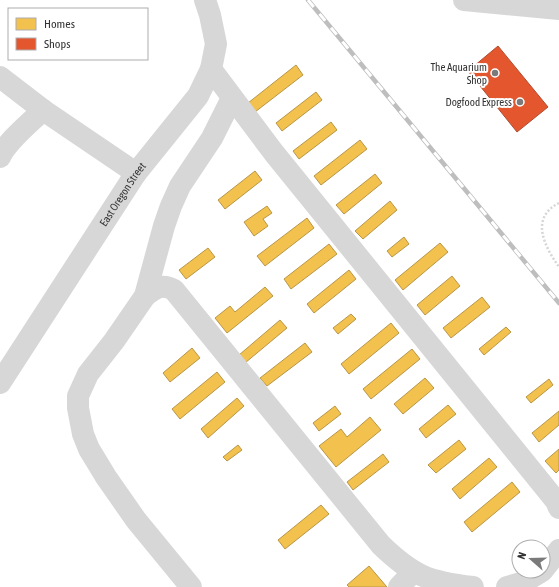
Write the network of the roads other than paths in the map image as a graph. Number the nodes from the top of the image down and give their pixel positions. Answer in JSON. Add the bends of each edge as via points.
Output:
{"nodes":[{"id":1,"x":205,"y":0,"type":"edge"},
{"id":2,"x":464,"y":0,"type":"edge"},
{"id":3,"x":535,"y":3,"type":"edge"},
{"id":4,"x":559,"y":9,"type":"edge"},
{"id":5,"x":211,"y":69,"type":"junction"},
{"id":6,"x":0,"y":77,"type":"edge"},
{"id":7,"x":232,"y":98,"type":"junction"},
{"id":8,"x":43,"y":110,"type":"junction"},
{"id":9,"x":0,"y":157,"type":"edge"},
{"id":10,"x":136,"y":173,"type":"junction"},
{"id":11,"x":145,"y":296,"type":"junction"},
{"id":12,"x":0,"y":383,"type":"edge"},
{"id":13,"x":559,"y":508,"type":"edge"},
{"id":14,"x":559,"y":550,"type":"edge"},
{"id":15,"x":551,"y":559,"type":"edge"},
{"id":16,"x":406,"y":579,"type":"edge"},
{"id":17,"x":528,"y":579,"type":"edge"},
{"id":18,"x":191,"y":587,"type":"edge"},
{"id":19,"x":473,"y":587,"type":"edge"},
{"id":20,"x":507,"y":587,"type":"edge"}],
"edges":[{"from":1,"to":5,"type":"street","name":"East Oregon Street","via":[[216,44]]},
{"from":2,"to":3,"type":"street"},
{"from":3,"to":4,"type":"street"},
{"from":5,"to":7,"type":"street"},
{"from":5,"to":10,"type":"street","name":"East Oregon Street","via":[[198,96]]},
{"from":6,"to":8,"type":"street"},
{"from":7,"to":11,"type":"street","via":[[212,138],[180,186],[171,206]]},
{"from":7,"to":13,"type":"street","via":[[556,501]]},
{"from":8,"to":9,"type":"street"},
{"from":8,"to":10,"type":"street"},
{"from":10,"to":12,"type":"street","name":"East Oregon Street"},
{"from":11,"to":16,"type":"street","via":[[156,287],[163,286],[174,290],[381,545],[401,564]]},
{"from":11,"to":18,"type":"street","via":[[85,379],[78,396],[80,421],[89,449],[106,477],[136,520]]},
{"from":14,"to":15,"type":"street"},
{"from":16,"to":19,"type":"street"},
{"from":17,"to":20,"type":"street"}]}
